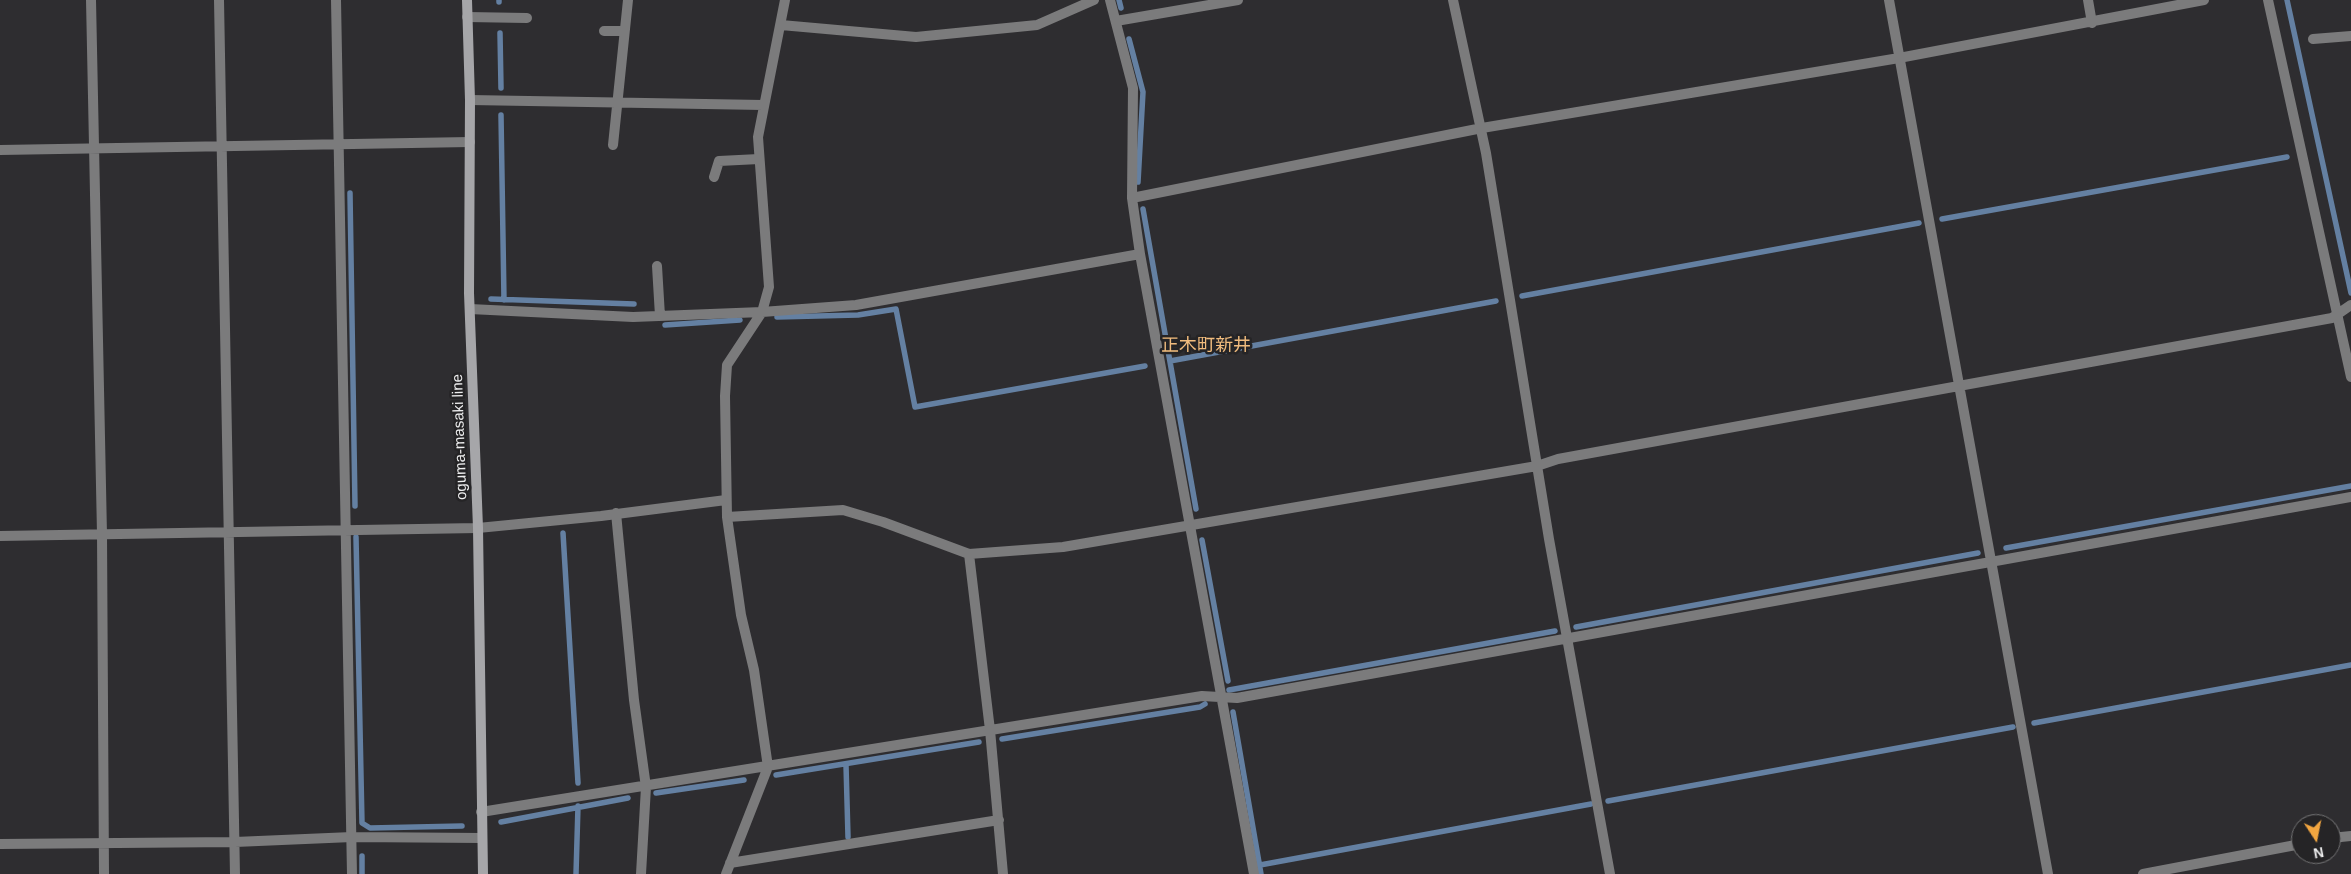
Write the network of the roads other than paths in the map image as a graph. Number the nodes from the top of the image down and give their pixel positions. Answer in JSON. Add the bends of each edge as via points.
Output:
{"nodes":[{"id":1,"x":91,"y":0,"type":"edge"},
{"id":2,"x":219,"y":0,"type":"edge"},
{"id":3,"x":336,"y":0,"type":"edge"},
{"id":4,"x":467,"y":0,"type":"edge"},
{"id":5,"x":628,"y":0,"type":"edge"},
{"id":6,"x":785,"y":0,"type":"edge"},
{"id":7,"x":1094,"y":0,"type":"edge"},
{"id":8,"x":1110,"y":0,"type":"edge"},
{"id":9,"x":1238,"y":0,"type":"edge"},
{"id":10,"x":1453,"y":0,"type":"edge"},
{"id":11,"x":1889,"y":0,"type":"edge"},
{"id":12,"x":2088,"y":0,"type":"edge"},
{"id":13,"x":2204,"y":0,"type":"edge"},
{"id":14,"x":2268,"y":0,"type":"edge"},
{"id":15,"x":467,"y":17,"type":"junction"},
{"id":16,"x":526,"y":18,"type":"dead end"},
{"id":17,"x":1116,"y":21,"type":"junction"},
{"id":18,"x":2092,"y":23,"type":"junction"},
{"id":19,"x":781,"y":25,"type":"junction"},
{"id":20,"x":604,"y":31,"type":"dead end"},
{"id":21,"x":623,"y":31,"type":"junction"},
{"id":22,"x":2351,"y":36,"type":"edge"},
{"id":23,"x":2313,"y":39,"type":"dead end"},
{"id":24,"x":1900,"y":58,"type":"junction"},
{"id":25,"x":470,"y":100,"type":"junction"},
{"id":26,"x":618,"y":104,"type":"junction"},
{"id":27,"x":763,"y":105,"type":"junction"},
{"id":28,"x":1482,"y":128,"type":"junction"},
{"id":29,"x":470,"y":142,"type":"junction"},
{"id":30,"x":338,"y":145,"type":"junction"},
{"id":31,"x":222,"y":146,"type":"junction"},
{"id":32,"x":613,"y":146,"type":"dead end"},
{"id":33,"x":94,"y":148,"type":"junction"},
{"id":34,"x":0,"y":150,"type":"edge"},
{"id":35,"x":759,"y":159,"type":"junction"},
{"id":36,"x":714,"y":177,"type":"dead end"},
{"id":37,"x":1132,"y":198,"type":"junction"},
{"id":38,"x":1140,"y":254,"type":"junction"},
{"id":39,"x":657,"y":266,"type":"dead end"},
{"id":40,"x":470,"y":308,"type":"junction"},
{"id":41,"x":2344,"y":310,"type":"edge"},
{"id":42,"x":762,"y":312,"type":"junction"},
{"id":43,"x":660,"y":316,"type":"junction"},
{"id":44,"x":2351,"y":377,"type":"edge"},
{"id":45,"x":1958,"y":387,"type":"junction"},
{"id":46,"x":1537,"y":466,"type":"junction"},
{"id":47,"x":2351,"y":497,"type":"edge"},
{"id":48,"x":726,"y":500,"type":"junction"},
{"id":49,"x":616,"y":513,"type":"junction"},
{"id":50,"x":727,"y":517,"type":"junction"},
{"id":51,"x":1191,"y":526,"type":"junction"},
{"id":52,"x":478,"y":528,"type":"junction"},
{"id":53,"x":346,"y":529,"type":"junction"},
{"id":54,"x":230,"y":531,"type":"junction"},
{"id":55,"x":102,"y":534,"type":"junction"},
{"id":56,"x":0,"y":536,"type":"edge"},
{"id":57,"x":969,"y":554,"type":"junction"},
{"id":58,"x":1990,"y":560,"type":"junction"},
{"id":59,"x":1567,"y":639,"type":"junction"},
{"id":60,"x":1221,"y":697,"type":"junction"},
{"id":61,"x":990,"y":730,"type":"junction"},
{"id":62,"x":768,"y":767,"type":"junction"},
{"id":63,"x":646,"y":787,"type":"junction"},
{"id":64,"x":482,"y":812,"type":"junction"},
{"id":65,"x":999,"y":820,"type":"junction"},
{"id":66,"x":352,"y":837,"type":"junction"},
{"id":67,"x":482,"y":838,"type":"junction"},
{"id":68,"x":235,"y":842,"type":"junction"},
{"id":69,"x":0,"y":844,"type":"edge"},
{"id":70,"x":103,"y":844,"type":"junction"},
{"id":71,"x":2291,"y":846,"type":"edge"},
{"id":72,"x":730,"y":863,"type":"junction"},
{"id":73,"x":104,"y":874,"type":"edge"},
{"id":74,"x":235,"y":874,"type":"edge"},
{"id":75,"x":352,"y":874,"type":"edge"},
{"id":76,"x":482,"y":874,"type":"edge"},
{"id":77,"x":641,"y":874,"type":"edge"},
{"id":78,"x":726,"y":874,"type":"edge"},
{"id":79,"x":1003,"y":874,"type":"edge"},
{"id":80,"x":1254,"y":874,"type":"edge"},
{"id":81,"x":1610,"y":874,"type":"edge"},
{"id":82,"x":2048,"y":874,"type":"edge"},
{"id":83,"x":2143,"y":874,"type":"edge"}],
"edges":[{"from":1,"to":33,"type":"street"},
{"from":2,"to":31,"type":"street"},
{"from":3,"to":30,"type":"street"},
{"from":4,"to":15,"type":"main road","name":"oguma-masaki line"},
{"from":5,"to":21,"type":"street"},
{"from":6,"to":19,"type":"street"},
{"from":7,"to":19,"type":"street","via":[[1037,25],[916,37]]},
{"from":8,"to":17,"type":"street"},
{"from":9,"to":17,"type":"street"},
{"from":10,"to":28,"type":"street"},
{"from":11,"to":24,"type":"street"},
{"from":12,"to":18,"type":"street"},
{"from":13,"to":18,"type":"street"},
{"from":14,"to":41,"type":"street"},
{"from":15,"to":16,"type":"street"},
{"from":15,"to":25,"type":"main road","name":"oguma-masaki line"},
{"from":17,"to":37,"type":"street","via":[[1133,88]]},
{"from":18,"to":24,"type":"street"},
{"from":19,"to":27,"type":"street"},
{"from":20,"to":21,"type":"street"},
{"from":21,"to":26,"type":"street"},
{"from":22,"to":23,"type":"street"},
{"from":24,"to":28,"type":"street"},
{"from":24,"to":45,"type":"street"},
{"from":25,"to":26,"type":"street"},
{"from":25,"to":29,"type":"main road","name":"oguma-masaki line"},
{"from":26,"to":27,"type":"street"},
{"from":26,"to":32,"type":"street"},
{"from":27,"to":35,"type":"street","via":[[758,137]]},
{"from":28,"to":37,"type":"street"},
{"from":28,"to":46,"type":"street"},
{"from":29,"to":30,"type":"street"},
{"from":29,"to":40,"type":"main road","name":"oguma-masaki line"},
{"from":30,"to":31,"type":"street"},
{"from":30,"to":53,"type":"street"},
{"from":31,"to":33,"type":"street"},
{"from":31,"to":54,"type":"street"},
{"from":33,"to":34,"type":"street"},
{"from":33,"to":55,"type":"street"},
{"from":35,"to":36,"type":"street","via":[[719,161]]},
{"from":35,"to":42,"type":"street","via":[[769,288]]},
{"from":37,"to":38,"type":"street"},
{"from":38,"to":42,"type":"street","via":[[856,305]]},
{"from":38,"to":51,"type":"street"},
{"from":39,"to":43,"type":"street"},
{"from":40,"to":43,"type":"street"},
{"from":40,"to":52,"type":"main road","name":"oguma-masaki line"},
{"from":41,"to":44,"type":"street"},
{"from":41,"to":45,"type":"street","via":[[2332,318]]},
{"from":42,"to":43,"type":"street"},
{"from":42,"to":48,"type":"street","via":[[727,365]]},
{"from":45,"to":46,"type":"street","via":[[1558,459]]},
{"from":45,"to":58,"type":"street"},
{"from":46,"to":51,"type":"street"},
{"from":46,"to":59,"type":"street"},
{"from":47,"to":58,"type":"street"},
{"from":48,"to":49,"type":"street"},
{"from":48,"to":50,"type":"street"},
{"from":49,"to":52,"type":"street"},
{"from":49,"to":63,"type":"street"},
{"from":50,"to":57,"type":"street","via":[[843,510]]},
{"from":50,"to":62,"type":"street"},
{"from":51,"to":57,"type":"street","via":[[1063,546]]},
{"from":51,"to":60,"type":"street"},
{"from":52,"to":53,"type":"street"},
{"from":52,"to":64,"type":"main road","name":"oguma-masaki line"},
{"from":53,"to":54,"type":"street"},
{"from":53,"to":66,"type":"street"},
{"from":54,"to":55,"type":"street"},
{"from":54,"to":68,"type":"street"},
{"from":55,"to":56,"type":"street"},
{"from":55,"to":70,"type":"street"},
{"from":57,"to":61,"type":"street"},
{"from":58,"to":59,"type":"street"},
{"from":58,"to":82,"type":"street"},
{"from":59,"to":60,"type":"street","via":[[1237,698]]},
{"from":59,"to":81,"type":"street"},
{"from":60,"to":61,"type":"street","via":[[1202,696]]},
{"from":60,"to":80,"type":"street"},
{"from":61,"to":62,"type":"street"},
{"from":61,"to":65,"type":"street"},
{"from":62,"to":63,"type":"street"},
{"from":62,"to":72,"type":"street"},
{"from":63,"to":64,"type":"street"},
{"from":63,"to":77,"type":"street"},
{"from":64,"to":67,"type":"main road","name":"oguma-masaki line"},
{"from":65,"to":72,"type":"street"},
{"from":65,"to":79,"type":"street"},
{"from":66,"to":67,"type":"street"},
{"from":66,"to":68,"type":"street"},
{"from":66,"to":75,"type":"street"},
{"from":67,"to":76,"type":"main road","name":"oguma-masaki line"},
{"from":68,"to":70,"type":"street"},
{"from":68,"to":74,"type":"street"},
{"from":69,"to":70,"type":"street"},
{"from":70,"to":73,"type":"street"},
{"from":71,"to":83,"type":"street"},
{"from":72,"to":78,"type":"street"}]}
